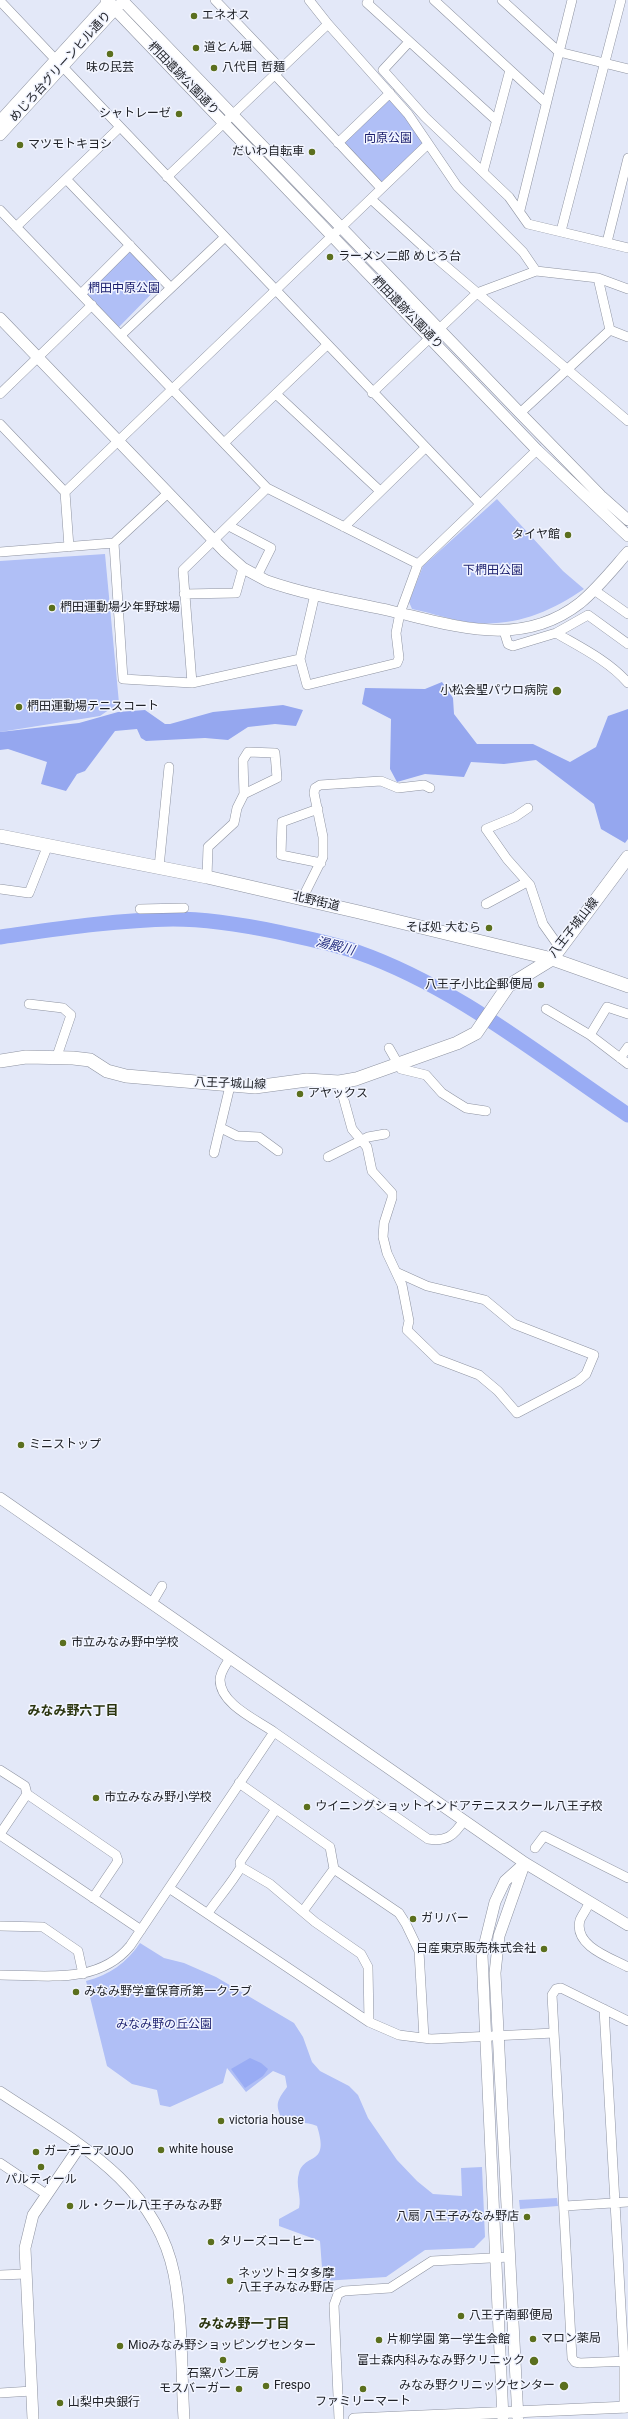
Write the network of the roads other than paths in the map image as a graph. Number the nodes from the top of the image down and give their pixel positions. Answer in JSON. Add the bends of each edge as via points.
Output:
{"nodes":[{"id":1,"x":123,"y":0,"type":"edge"},
{"id":2,"x":215,"y":0,"type":"edge"},
{"id":3,"x":309,"y":0,"type":"edge"},
{"id":4,"x":369,"y":0,"type":"edge"},
{"id":5,"x":434,"y":0,"type":"edge"},
{"id":6,"x":502,"y":0,"type":"edge"},
{"id":7,"x":621,"y":0,"type":"edge"},
{"id":8,"x":571,"y":1,"type":"edge"},
{"id":9,"x":110,"y":3,"type":"edge"},
{"id":10,"x":2,"y":6,"type":"edge"},
{"id":11,"x":328,"y":24,"type":"junction"},
{"id":12,"x":409,"y":42,"type":"junction"},
{"id":13,"x":559,"y":52,"type":"junction"},
{"id":14,"x":59,"y":63,"type":"junction"},
{"id":15,"x":605,"y":63,"type":"junction"},
{"id":16,"x":628,"y":69,"type":"edge"},
{"id":17,"x":510,"y":70,"type":"junction"},
{"id":18,"x":278,"y":72,"type":"junction"},
{"id":19,"x":390,"y":93,"type":"junction"},
{"id":20,"x":546,"y":103,"type":"junction"},
{"id":21,"x":229,"y":119,"type":"junction"},
{"id":22,"x":0,"y":121,"type":"edge"},
{"id":23,"x":497,"y":121,"type":"junction"},
{"id":24,"x":120,"y":127,"type":"junction"},
{"id":25,"x":0,"y":135,"type":"edge"},
{"id":26,"x":338,"y":143,"type":"junction"},
{"id":27,"x":428,"y":144,"type":"junction"},
{"id":28,"x":628,"y":158,"type":"edge"},
{"id":29,"x":483,"y":172,"type":"junction"},
{"id":30,"x":167,"y":177,"type":"junction"},
{"id":31,"x":66,"y":179,"type":"junction"},
{"id":32,"x":381,"y":188,"type":"junction"},
{"id":33,"x":370,"y":199,"type":"junction"},
{"id":34,"x":0,"y":210,"type":"edge"},
{"id":35,"x":520,"y":210,"type":"junction"},
{"id":36,"x":16,"y":227,"type":"junction"},
{"id":37,"x":341,"y":228,"type":"junction"},
{"id":38,"x":561,"y":231,"type":"junction"},
{"id":39,"x":332,"y":236,"type":"junction"},
{"id":40,"x":225,"y":237,"type":"junction"},
{"id":41,"x":607,"y":242,"type":"junction"},
{"id":42,"x":130,"y":245,"type":"junction"},
{"id":43,"x":628,"y":248,"type":"edge"},
{"id":44,"x":536,"y":271,"type":"junction"},
{"id":45,"x":598,"y":278,"type":"junction"},
{"id":46,"x":170,"y":287,"type":"junction"},
{"id":47,"x":275,"y":289,"type":"junction"},
{"id":48,"x":628,"y":289,"type":"edge"},
{"id":49,"x":477,"y":293,"type":"junction"},
{"id":50,"x":81,"y":294,"type":"junction"},
{"id":51,"x":92,"y":305,"type":"junction"},
{"id":52,"x":0,"y":318,"type":"edge"},
{"id":53,"x":438,"y":329,"type":"junction"},
{"id":54,"x":610,"y":330,"type":"junction"},
{"id":55,"x":121,"y":335,"type":"junction"},
{"id":56,"x":430,"y":337,"type":"junction"},
{"id":57,"x":628,"y":337,"type":"edge"},
{"id":58,"x":327,"y":345,"type":"junction"},
{"id":59,"x":38,"y":358,"type":"junction"},
{"id":60,"x":566,"y":370,"type":"junction"},
{"id":61,"x":172,"y":389,"type":"junction"},
{"id":62,"x":372,"y":393,"type":"junction"},
{"id":63,"x":0,"y":394,"type":"edge"},
{"id":64,"x":276,"y":394,"type":"junction"},
{"id":65,"x":520,"y":413,"type":"junction"},
{"id":66,"x":626,"y":416,"type":"edge"},
{"id":67,"x":0,"y":424,"type":"edge"},
{"id":68,"x":118,"y":441,"type":"junction"},
{"id":69,"x":224,"y":444,"type":"junction"},
{"id":70,"x":425,"y":448,"type":"junction"},
{"id":71,"x":537,"y":450,"type":"junction"},
{"id":72,"x":267,"y":488,"type":"junction"},
{"id":73,"x":380,"y":491,"type":"junction"},
{"id":74,"x":64,"y":492,"type":"junction"},
{"id":75,"x":168,"y":493,"type":"junction"},
{"id":76,"x":480,"y":504,"type":"junction"},
{"id":77,"x":628,"y":520,"type":"edge"},
{"id":78,"x":229,"y":526,"type":"junction"},
{"id":79,"x":344,"y":527,"type":"junction"},
{"id":80,"x":628,"y":536,"type":"edge"},
{"id":81,"x":214,"y":541,"type":"junction"},
{"id":82,"x":114,"y":544,"type":"junction"},
{"id":83,"x":69,"y":547,"type":"junction"},
{"id":84,"x":0,"y":552,"type":"edge"},
{"id":85,"x":628,"y":552,"type":"edge"},
{"id":86,"x":418,"y":564,"type":"junction"},
{"id":87,"x":243,"y":568,"type":"junction"},
{"id":88,"x":257,"y":576,"type":"junction"},
{"id":89,"x":594,"y":590,"type":"junction"},
{"id":90,"x":184,"y":594,"type":"junction"},
{"id":91,"x":316,"y":594,"type":"junction"},
{"id":92,"x":400,"y":613,"type":"junction"},
{"id":93,"x":628,"y":614,"type":"edge"},
{"id":94,"x":504,"y":631,"type":"junction"},
{"id":95,"x":556,"y":633,"type":"junction"},
{"id":96,"x":628,"y":644,"type":"edge"},
{"id":97,"x":300,"y":659,"type":"junction"},
{"id":98,"x":192,"y":683,"type":"junction"},
{"id":99,"x":628,"y":683,"type":"edge"},
{"id":100,"x":169,"y":767,"type":"dead end"},
{"id":101,"x":430,"y":788,"type":"dead end"},
{"id":102,"x":244,"y":794,"type":"junction"},
{"id":103,"x":528,"y":808,"type":"dead end"},
{"id":104,"x":318,"y":809,"type":"junction"},
{"id":105,"x":0,"y":836,"type":"edge"},
{"id":106,"x":48,"y":845,"type":"junction"},
{"id":107,"x":628,"y":857,"type":"edge"},
{"id":108,"x":321,"y":863,"type":"junction"},
{"id":109,"x":159,"y":867,"type":"junction"},
{"id":110,"x":207,"y":876,"type":"junction"},
{"id":111,"x":527,"y":882,"type":"junction"},
{"id":112,"x":0,"y":889,"type":"edge"},
{"id":113,"x":302,"y":899,"type":"junction"},
{"id":114,"x":486,"y":904,"type":"dead end"},
{"id":115,"x":184,"y":908,"type":"dead end"},
{"id":116,"x":140,"y":909,"type":"dead end"},
{"id":117,"x":560,"y":948,"type":"junction"},
{"id":118,"x":552,"y":959,"type":"junction"},
{"id":119,"x":628,"y":986,"type":"edge"},
{"id":120,"x":29,"y":1004,"type":"dead end"},
{"id":121,"x":546,"y":1009,"type":"dead end"},
{"id":122,"x":628,"y":1014,"type":"edge"},
{"id":123,"x":590,"y":1035,"type":"junction"},
{"id":124,"x":628,"y":1047,"type":"edge"},
{"id":125,"x":389,"y":1048,"type":"dead end"},
{"id":126,"x":57,"y":1056,"type":"junction"},
{"id":127,"x":620,"y":1058,"type":"junction"},
{"id":128,"x":0,"y":1061,"type":"edge"},
{"id":129,"x":628,"y":1064,"type":"edge"},
{"id":130,"x":397,"y":1065,"type":"junction"},
{"id":131,"x":339,"y":1082,"type":"junction"},
{"id":132,"x":230,"y":1086,"type":"junction"},
{"id":133,"x":486,"y":1111,"type":"dead end"},
{"id":134,"x":221,"y":1128,"type":"junction"},
{"id":135,"x":385,"y":1134,"type":"dead end"},
{"id":136,"x":363,"y":1141,"type":"junction"},
{"id":137,"x":278,"y":1151,"type":"dead end"},
{"id":138,"x":214,"y":1153,"type":"dead end"},
{"id":139,"x":328,"y":1157,"type":"dead end"},
{"id":140,"x":396,"y":1272,"type":"junction"},
{"id":141,"x":0,"y":1498,"type":"edge"},
{"id":142,"x":162,"y":1586,"type":"dead end"},
{"id":143,"x":152,"y":1603,"type":"junction"},
{"id":144,"x":230,"y":1658,"type":"junction"},
{"id":145,"x":274,"y":1732,"type":"junction"},
{"id":146,"x":0,"y":1770,"type":"edge"},
{"id":147,"x":239,"y":1783,"type":"junction"},
{"id":148,"x":27,"y":1794,"type":"junction"},
{"id":149,"x":276,"y":1809,"type":"junction"},
{"id":150,"x":464,"y":1820,"type":"junction"},
{"id":151,"x":0,"y":1834,"type":"edge"},
{"id":152,"x":535,"y":1848,"type":"dead end"},
{"id":153,"x":525,"y":1862,"type":"junction"},
{"id":154,"x":241,"y":1867,"type":"junction"},
{"id":155,"x":334,"y":1869,"type":"junction"},
{"id":156,"x":628,"y":1878,"type":"edge"},
{"id":157,"x":169,"y":1888,"type":"junction"},
{"id":158,"x":93,"y":1898,"type":"junction"},
{"id":159,"x":589,"y":1903,"type":"junction"},
{"id":160,"x":303,"y":1911,"type":"junction"},
{"id":161,"x":208,"y":1913,"type":"junction"},
{"id":162,"x":628,"y":1925,"type":"edge"},
{"id":163,"x":0,"y":1926,"type":"edge"},
{"id":164,"x":141,"y":1930,"type":"junction"},
{"id":165,"x":628,"y":1967,"type":"edge"},
{"id":166,"x":83,"y":1974,"type":"junction"},
{"id":167,"x":0,"y":1975,"type":"edge"},
{"id":168,"x":604,"y":2009,"type":"junction"},
{"id":169,"x":628,"y":2021,"type":"edge"},
{"id":170,"x":369,"y":2022,"type":"junction"},
{"id":171,"x":554,"y":2034,"type":"junction"},
{"id":172,"x":498,"y":2036,"type":"junction"},
{"id":173,"x":484,"y":2037,"type":"junction"},
{"id":174,"x":424,"y":2038,"type":"junction"},
{"id":175,"x":0,"y":2092,"type":"edge"},
{"id":176,"x":80,"y":2146,"type":"junction"},
{"id":177,"x":0,"y":2163,"type":"edge"},
{"id":178,"x":46,"y":2194,"type":"junction"},
{"id":179,"x":628,"y":2202,"type":"edge"},
{"id":180,"x":615,"y":2203,"type":"junction"},
{"id":181,"x":565,"y":2206,"type":"junction"},
{"id":182,"x":510,"y":2257,"type":"junction"},
{"id":183,"x":495,"y":2258,"type":"junction"},
{"id":184,"x":26,"y":2274,"type":"junction"},
{"id":185,"x":0,"y":2275,"type":"edge"},
{"id":186,"x":626,"y":2361,"type":"edge"},
{"id":187,"x":32,"y":2391,"type":"junction"},
{"id":188,"x":0,"y":2392,"type":"edge"},
{"id":189,"x":626,"y":2407,"type":"edge"},
{"id":190,"x":503,"y":2416,"type":"edge"},
{"id":191,"x":518,"y":2416,"type":"edge"},
{"id":192,"x":33,"y":2419,"type":"edge"},
{"id":193,"x":184,"y":2419,"type":"edge"},
{"id":194,"x":339,"y":2419,"type":"edge"},
{"id":195,"x":354,"y":2419,"type":"edge"}],
"edges":[{"from":1,"to":9,"type":"street","name":"めじろ台グリーンヒル通り"},
{"from":1,"to":21,"type":"street","name":"椚田遺跡公園通り"},
{"from":2,"to":18,"type":"street"},
{"from":3,"to":11,"type":"street"},
{"from":4,"to":12,"type":"street","via":[[367,2]]},
{"from":5,"to":17,"type":"street"},
{"from":6,"to":13,"type":"street"},
{"from":7,"to":15,"type":"street"},
{"from":8,"to":13,"type":"street"},
{"from":9,"to":14,"type":"street","name":"めじろ台グリーンヒル通り"},
{"from":9,"to":21,"type":"street","name":"椚田遺跡公園通り"},
{"from":10,"to":14,"type":"street"},
{"from":11,"to":18,"type":"street"},
{"from":11,"to":19,"type":"street"},
{"from":12,"to":23,"type":"street"},
{"from":12,"to":29,"type":"street","via":[[383,70],[425,117]]},
{"from":13,"to":15,"type":"street"},
{"from":13,"to":20,"type":"street"},
{"from":14,"to":22,"type":"street","name":"めじろ台グリーンヒル通り"},
{"from":14,"to":24,"type":"street"},
{"from":14,"to":25,"type":"street","name":"めじろ台グリーンヒル通り"},
{"from":15,"to":16,"type":"street"},
{"from":15,"to":38,"type":"street"},
{"from":17,"to":20,"type":"street"},
{"from":17,"to":23,"type":"street"},
{"from":18,"to":21,"type":"street"},
{"from":18,"to":26,"type":"street"},
{"from":19,"to":26,"type":"street"},
{"from":19,"to":27,"type":"street"},
{"from":20,"to":35,"type":"street"},
{"from":21,"to":30,"type":"street"},
{"from":21,"to":37,"type":"street","name":"椚田遺跡公園通り"},
{"from":21,"to":39,"type":"street","name":"椚田遺跡公園通り"},
{"from":23,"to":29,"type":"street"},
{"from":24,"to":30,"type":"street"},
{"from":24,"to":31,"type":"street"},
{"from":26,"to":32,"type":"street"},
{"from":27,"to":32,"type":"street"},
{"from":27,"to":44,"type":"street","via":[[456,186],[523,252]]},
{"from":28,"to":41,"type":"street"},
{"from":29,"to":35,"type":"street"},
{"from":30,"to":40,"type":"street"},
{"from":31,"to":36,"type":"street"},
{"from":31,"to":42,"type":"street"},
{"from":32,"to":33,"type":"street"},
{"from":33,"to":37,"type":"street"},
{"from":33,"to":49,"type":"street"},
{"from":34,"to":36,"type":"street"},
{"from":35,"to":38,"type":"street","via":[[528,224]]},
{"from":36,"to":50,"type":"street"},
{"from":37,"to":39,"type":"street"},
{"from":37,"to":53,"type":"street","name":"椚田遺跡公園通り"},
{"from":38,"to":41,"type":"street"},
{"from":39,"to":47,"type":"street"},
{"from":39,"to":56,"type":"street","name":"椚田遺跡公園通り"},
{"from":40,"to":46,"type":"street"},
{"from":40,"to":47,"type":"street"},
{"from":41,"to":43,"type":"street"},
{"from":42,"to":46,"type":"street"},
{"from":42,"to":50,"type":"street"},
{"from":44,"to":45,"type":"street"},
{"from":44,"to":49,"type":"street"},
{"from":45,"to":48,"type":"street"},
{"from":45,"to":54,"type":"street"},
{"from":46,"to":55,"type":"street"},
{"from":47,"to":58,"type":"street"},
{"from":47,"to":61,"type":"street"},
{"from":49,"to":53,"type":"street"},
{"from":49,"to":60,"type":"street"},
{"from":50,"to":51,"type":"street"},
{"from":51,"to":55,"type":"street"},
{"from":51,"to":59,"type":"street"},
{"from":52,"to":59,"type":"street"},
{"from":53,"to":56,"type":"street"},
{"from":53,"to":65,"type":"street","name":"椚田遺跡公園通り"},
{"from":54,"to":57,"type":"street"},
{"from":54,"to":60,"type":"street"},
{"from":55,"to":61,"type":"street"},
{"from":56,"to":62,"type":"street"},
{"from":56,"to":71,"type":"street","name":"椚田遺跡公園通り"},
{"from":58,"to":62,"type":"street"},
{"from":58,"to":64,"type":"street"},
{"from":59,"to":63,"type":"street"},
{"from":59,"to":68,"type":"street"},
{"from":60,"to":65,"type":"street"},
{"from":60,"to":66,"type":"street"},
{"from":61,"to":68,"type":"street"},
{"from":61,"to":69,"type":"street"},
{"from":62,"to":70,"type":"street"},
{"from":64,"to":69,"type":"street"},
{"from":64,"to":73,"type":"street"},
{"from":65,"to":77,"type":"street","name":"椚田遺跡公園通り"},
{"from":67,"to":74,"type":"street"},
{"from":68,"to":74,"type":"street"},
{"from":68,"to":75,"type":"street"},
{"from":69,"to":72,"type":"street"},
{"from":70,"to":73,"type":"street"},
{"from":70,"to":76,"type":"street"},
{"from":71,"to":76,"type":"street"},
{"from":71,"to":80,"type":"street","name":"椚田遺跡公園通り"},
{"from":72,"to":78,"type":"street"},
{"from":72,"to":79,"type":"street"},
{"from":73,"to":79,"type":"street"},
{"from":74,"to":83,"type":"street"},
{"from":75,"to":81,"type":"street"},
{"from":75,"to":82,"type":"street"},
{"from":76,"to":86,"type":"street"},
{"from":78,"to":81,"type":"street"},
{"from":78,"to":88,"type":"street","via":[[271,548]]},
{"from":79,"to":86,"type":"street"},
{"from":81,"to":87,"type":"street"},
{"from":81,"to":90,"type":"street","via":[[182,570]]},
{"from":82,"to":83,"type":"street"},
{"from":82,"to":98,"type":"street","via":[[123,679]]},
{"from":83,"to":84,"type":"street"},
{"from":85,"to":89,"type":"street"},
{"from":86,"to":92,"type":"street"},
{"from":87,"to":88,"type":"street"},
{"from":87,"to":90,"type":"street","via":[[236,593]]},
{"from":88,"to":91,"type":"street","via":[[280,586]]},
{"from":89,"to":93,"type":"street"},
{"from":89,"to":94,"type":"street","via":[[575,606],[551,619],[526,628]]},
{"from":90,"to":98,"type":"street"},
{"from":91,"to":92,"type":"street"},
{"from":91,"to":97,"type":"street"},
{"from":92,"to":94,"type":"street","via":[[473,629]]},
{"from":92,"to":97,"type":"street","via":[[396,633],[399,658],[394,665],[307,685]]},
{"from":94,"to":95,"type":"street","via":[[508,644],[513,646]]},
{"from":95,"to":96,"type":"street","via":[[588,614]]},
{"from":95,"to":99,"type":"street","via":[[622,675]]},
{"from":97,"to":98,"type":"street"},
{"from":100,"to":109,"type":"street"},
{"from":101,"to":104,"type":"street","via":[[424,785],[398,788],[381,781],[320,785],[315,788],[314,793]]},
{"from":102,"to":102,"type":"street","via":[[243,760],[248,752],[275,753],[277,778]]},
{"from":102,"to":110,"type":"street","via":[[234,822],[208,847]]},
{"from":103,"to":111,"type":"street","via":[[515,817],[486,829],[502,853]]},
{"from":104,"to":108,"type":"street","via":[[323,836]]},
{"from":104,"to":108,"type":"street","via":[[282,822],[281,855]]},
{"from":105,"to":106,"type":"main road","name":"北野街道"},
{"from":106,"to":109,"type":"main road","name":"北野街道"},
{"from":106,"to":112,"type":"street","via":[[29,892]]},
{"from":107,"to":117,"type":"main road","name":"八王子城山線"},
{"from":108,"to":113,"type":"street"},
{"from":109,"to":110,"type":"main road","name":"北野街道"},
{"from":110,"to":113,"type":"main road","name":"北野街道"},
{"from":111,"to":114,"type":"street"},
{"from":111,"to":117,"type":"street","via":[[533,892],[543,924]]},
{"from":113,"to":118,"type":"main road","name":"北野街道"},
{"from":115,"to":116,"type":"street"},
{"from":117,"to":118,"type":"main road","name":"八王子城山線"},
{"from":118,"to":119,"type":"main road","name":"北野街道"},
{"from":118,"to":130,"type":"main road","name":"八王子城山線","via":[[513,982],[472,1036]]},
{"from":120,"to":126,"type":"street","via":[[63,1008],[71,1015]]},
{"from":121,"to":123,"type":"street"},
{"from":122,"to":123,"type":"street","via":[[607,1007]]},
{"from":123,"to":127,"type":"street"},
{"from":124,"to":127,"type":"street"},
{"from":125,"to":130,"type":"street"},
{"from":126,"to":128,"type":"main road","name":"八王子城山線"},
{"from":126,"to":132,"type":"main road","name":"八王子城山線","via":[[90,1060],[111,1073],[126,1076]]},
{"from":127,"to":129,"type":"street"},
{"from":130,"to":131,"type":"main road","name":"八王子城山線"},
{"from":130,"to":133,"type":"street","via":[[405,1071],[426,1075],[442,1093],[466,1108]]},
{"from":131,"to":132,"type":"main road","name":"八王子城山線","via":[[307,1080],[255,1088]]},
{"from":131,"to":136,"type":"street","via":[[347,1118],[352,1129]]},
{"from":132,"to":134,"type":"street"},
{"from":134,"to":137,"type":"street","via":[[237,1136],[258,1137]]},
{"from":134,"to":138,"type":"street"},
{"from":135,"to":136,"type":"street"},
{"from":136,"to":139,"type":"street"},
{"from":136,"to":140,"type":"street","via":[[368,1147],[372,1171],[392,1193],[383,1237]]},
{"from":140,"to":140,"type":"street","via":[[408,1311],[409,1334],[425,1346],[437,1360],[479,1375],[498,1391],[517,1413],[578,1381],[586,1374],[594,1355],[514,1324],[484,1300],[427,1286]]},
{"from":141,"to":143,"type":"street"},
{"from":142,"to":143,"type":"street"},
{"from":143,"to":144,"type":"street"},
{"from":144,"to":145,"type":"street","via":[[220,1678],[224,1694],[232,1704]]},
{"from":144,"to":150,"type":"street"},
{"from":145,"to":147,"type":"street"},
{"from":145,"to":150,"type":"street","via":[[428,1839],[439,1841],[448,1838],[457,1831]]},
{"from":146,"to":148,"type":"street","via":[[25,1786]]},
{"from":147,"to":149,"type":"street"},
{"from":147,"to":157,"type":"street"},
{"from":148,"to":151,"type":"street"},
{"from":148,"to":158,"type":"street","via":[[116,1854],[118,1861]]},
{"from":149,"to":154,"type":"street","via":[[240,1862]]},
{"from":149,"to":155,"type":"street","via":[[330,1847]]},
{"from":150,"to":153,"type":"street"},
{"from":151,"to":158,"type":"street"},
{"from":152,"to":156,"type":"street","via":[[544,1836]]},
{"from":153,"to":159,"type":"street"},
{"from":153,"to":172,"type":"street","via":[[499,1936],[495,1973]]},
{"from":153,"to":173,"type":"street","via":[[505,1881],[495,1902],[486,1932],[481,1972]]},
{"from":154,"to":160,"type":"street","via":[[270,1884]]},
{"from":154,"to":161,"type":"street"},
{"from":155,"to":160,"type":"street"},
{"from":155,"to":174,"type":"street","via":[[399,1913],[406,1924],[420,1956]]},
{"from":157,"to":161,"type":"street"},
{"from":157,"to":164,"type":"street"},
{"from":158,"to":164,"type":"street"},
{"from":159,"to":162,"type":"street"},
{"from":159,"to":165,"type":"street","via":[[580,1920],[580,1930],[585,1942]]},
{"from":160,"to":170,"type":"street","via":[[361,1954],[366,1962],[369,1972]]},
{"from":161,"to":170,"type":"street"},
{"from":163,"to":166,"type":"street","via":[[46,1929],[78,1951]]},
{"from":164,"to":166,"type":"street","via":[[119,1958],[103,1968]]},
{"from":166,"to":167,"type":"street"},
{"from":168,"to":169,"type":"street"},
{"from":168,"to":171,"type":"street","via":[[561,1988],[556,1989],[552,1995]]},
{"from":168,"to":180,"type":"street"},
{"from":170,"to":174,"type":"street","via":[[395,2034]]},
{"from":171,"to":172,"type":"street"},
{"from":171,"to":181,"type":"street"},
{"from":172,"to":173,"type":"street"},
{"from":172,"to":182,"type":"street"},
{"from":173,"to":174,"type":"street"},
{"from":173,"to":183,"type":"street"},
{"from":175,"to":176,"type":"street"},
{"from":176,"to":178,"type":"street"},
{"from":176,"to":193,"type":"street","via":[[110,2168],[132,2190],[153,2218],[166,2248],[177,2294]]},
{"from":177,"to":178,"type":"street"},
{"from":178,"to":184,"type":"street","via":[[27,2231],[24,2248]]},
{"from":179,"to":180,"type":"street"},
{"from":180,"to":181,"type":"street"},
{"from":180,"to":186,"type":"street"},
{"from":181,"to":186,"type":"street","via":[[572,2358],[580,2363]]},
{"from":182,"to":183,"type":"street"},
{"from":182,"to":191,"type":"street"},
{"from":183,"to":190,"type":"street"},
{"from":183,"to":194,"type":"street","via":[[432,2261],[390,2288],[344,2291],[338,2294],[334,2305]]},
{"from":184,"to":185,"type":"street"},
{"from":184,"to":187,"type":"street"},
{"from":186,"to":189,"type":"street"},
{"from":187,"to":188,"type":"street"},
{"from":187,"to":192,"type":"street"},
{"from":189,"to":191,"type":"street"},
{"from":190,"to":191,"type":"street"},
{"from":190,"to":195,"type":"street"}]}
